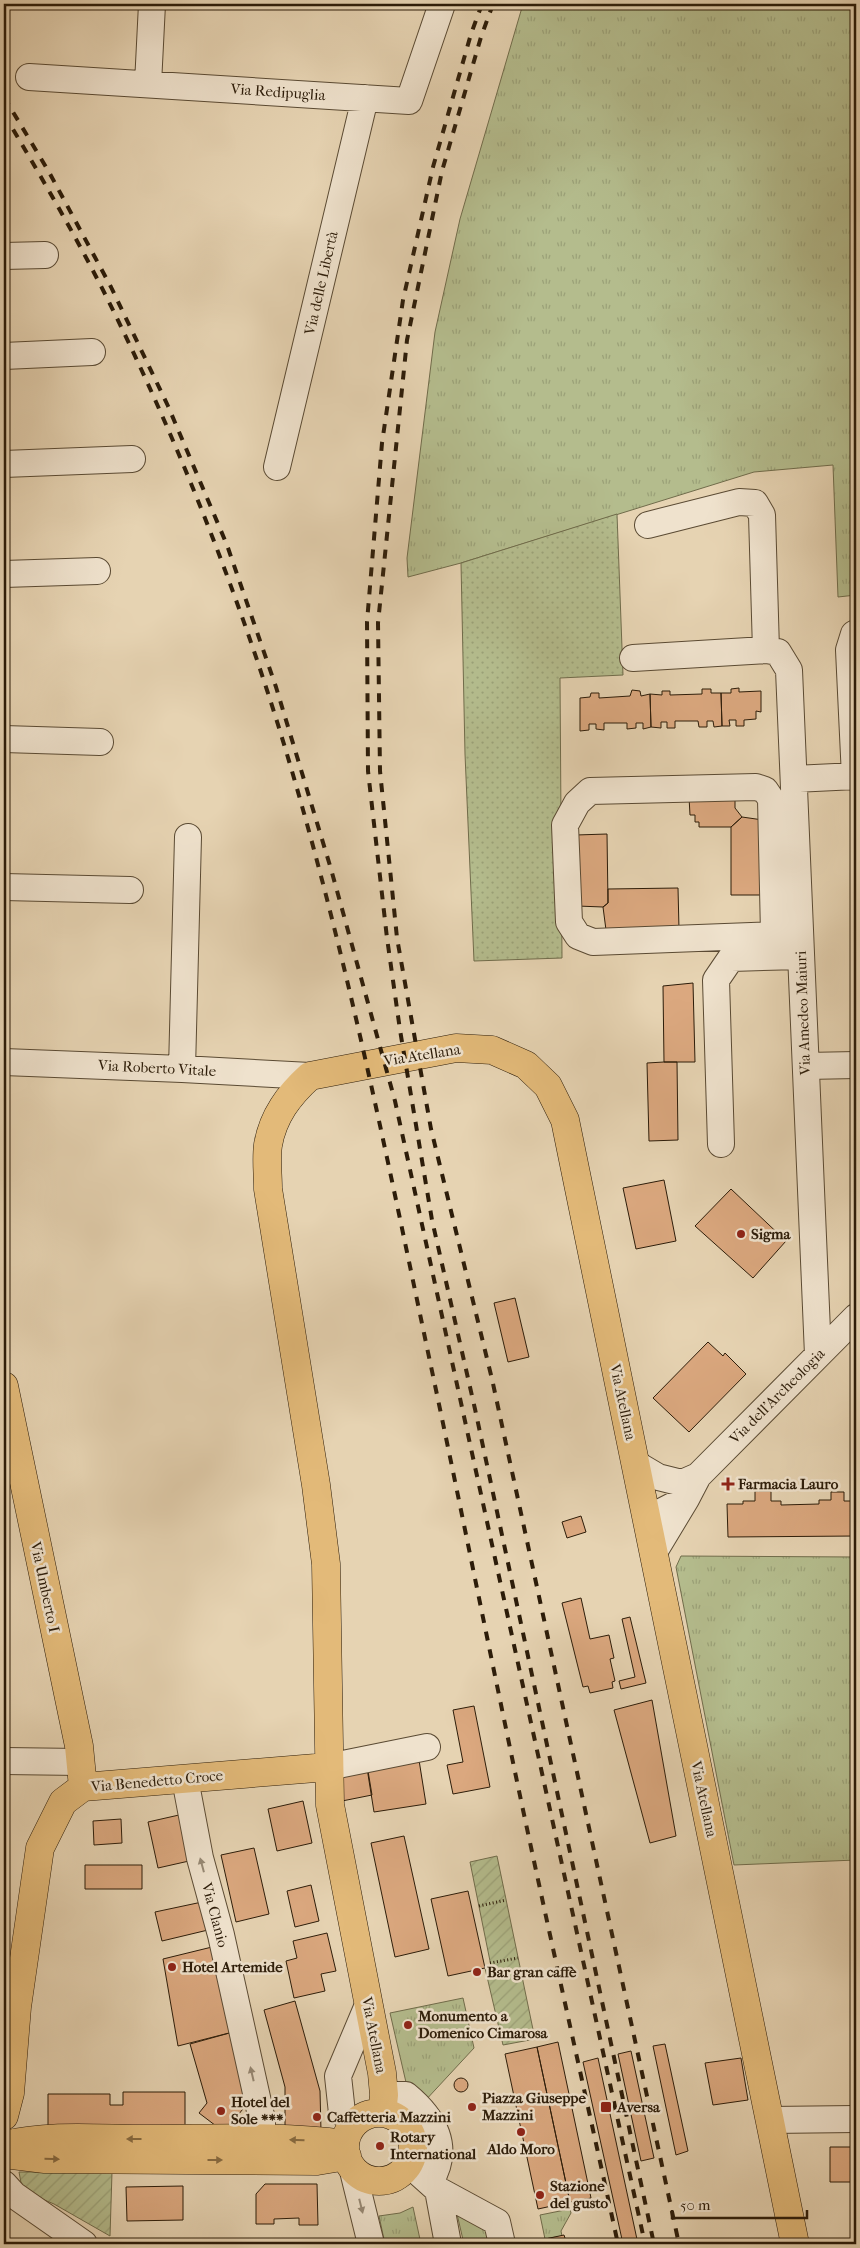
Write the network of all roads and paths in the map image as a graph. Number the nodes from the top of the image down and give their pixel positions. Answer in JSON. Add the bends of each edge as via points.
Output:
{"nodes":[{"id":1,"x":152,"y":4,"type":"edge"},
{"id":2,"x":442,"y":4,"type":"edge"},
{"id":3,"x":29,"y":77,"type":"dead end"},
{"id":4,"x":148,"y":84,"type":"junction"},
{"id":5,"x":365,"y":98,"type":"junction"},
{"id":6,"x":44,"y":255,"type":"dead end"},
{"id":7,"x":4,"y":256,"type":"edge"},
{"id":8,"x":92,"y":352,"type":"dead end"},
{"id":9,"x":4,"y":356,"type":"edge"},
{"id":10,"x":132,"y":459,"type":"dead end"},
{"id":11,"x":4,"y":464,"type":"edge"},
{"id":12,"x":277,"y":467,"type":"dead end"},
{"id":13,"x":648,"y":525,"type":"dead end"},
{"id":14,"x":97,"y":572,"type":"dead end"},
{"id":15,"x":4,"y":574,"type":"edge"},
{"id":16,"x":856,"y":633,"type":"edge"},
{"id":17,"x":766,"y":650,"type":"junction"},
{"id":18,"x":633,"y":658,"type":"dead end"},
{"id":19,"x":4,"y":739,"type":"edge"},
{"id":20,"x":100,"y":742,"type":"dead end"},
{"id":21,"x":855,"y":776,"type":"edge"},
{"id":22,"x":794,"y":779,"type":"junction"},
{"id":23,"x":188,"y":837,"type":"dead end"},
{"id":24,"x":4,"y":887,"type":"edge"},
{"id":25,"x":130,"y":890,"type":"dead end"},
{"id":26,"x":774,"y":934,"type":"junction"},
{"id":27,"x":801,"y":945,"type":"junction"},
{"id":28,"x":4,"y":1062,"type":"edge"},
{"id":29,"x":856,"y":1065,"type":"edge"},
{"id":30,"x":806,"y":1066,"type":"junction"},
{"id":31,"x":182,"y":1068,"type":"junction"},
{"id":32,"x":310,"y":1076,"type":"junction"},
{"id":33,"x":721,"y":1144,"type":"dead end"},
{"id":34,"x":856,"y":1317,"type":"edge"},
{"id":35,"x":818,"y":1355,"type":"junction"},
{"id":36,"x":4,"y":1386,"type":"edge"},
{"id":37,"x":636,"y":1464,"type":"junction"},
{"id":38,"x":689,"y":1486,"type":"junction"},
{"id":39,"x":644,"y":1508,"type":"junction"},
{"id":40,"x":654,"y":1552,"type":"junction"},
{"id":41,"x":426,"y":1747,"type":"dead end"},
{"id":42,"x":4,"y":1761,"type":"edge"},
{"id":43,"x":328,"y":1766,"type":"junction"},
{"id":44,"x":82,"y":1775,"type":"junction"},
{"id":45,"x":185,"y":1779,"type":"junction"},
{"id":46,"x":506,"y":1900,"type":"dead end"},
{"id":47,"x":479,"y":1906,"type":"dead end"},
{"id":48,"x":518,"y":1958,"type":"dead end"},
{"id":49,"x":490,"y":1963,"type":"dead end"},
{"id":50,"x":368,"y":2005,"type":"junction"},
{"id":51,"x":376,"y":2036,"type":"junction"},
{"id":52,"x":383,"y":2104,"type":"junction"},
{"id":53,"x":4,"y":2116,"type":"edge"},
{"id":54,"x":856,"y":2119,"type":"edge"},
{"id":55,"x":770,"y":2120,"type":"junction"},
{"id":56,"x":262,"y":2139,"type":"junction"},
{"id":57,"x":346,"y":2143,"type":"junction"},
{"id":58,"x":4,"y":2146,"type":"edge"},
{"id":59,"x":4,"y":2154,"type":"edge"},
{"id":60,"x":409,"y":2164,"type":"junction"},
{"id":61,"x":4,"y":2184,"type":"edge"},
{"id":62,"x":434,"y":2186,"type":"junction"},
{"id":63,"x":84,"y":2244,"type":"edge"},
{"id":64,"x":371,"y":2244,"type":"edge"},
{"id":65,"x":448,"y":2244,"type":"edge"},
{"id":66,"x":502,"y":2244,"type":"edge"},
{"id":67,"x":795,"y":2244,"type":"edge"}],
"edges":[{"from":1,"to":4,"type":"street"},
{"from":2,"to":5,"type":"street","name":"Via Redipuglia","via":[[409,101]]},
{"from":3,"to":4,"type":"street","name":"Via Redipuglia"},
{"from":4,"to":5,"type":"street","name":"Via Redipuglia"},
{"from":5,"to":12,"type":"street","name":"Via delle Libertà"},
{"from":6,"to":7,"type":"street"},
{"from":8,"to":9,"type":"street"},
{"from":10,"to":11,"type":"street"},
{"from":13,"to":17,"type":"street","via":[[739,502],[754,503],[762,515]]},
{"from":14,"to":15,"type":"street"},
{"from":16,"to":21,"type":"street","via":[[849,650]]},
{"from":17,"to":18,"type":"street"},
{"from":17,"to":22,"type":"street","name":"Via Amedeo Maiuri","via":[[778,652],[789,670]]},
{"from":19,"to":20,"type":"street"},
{"from":21,"to":22,"type":"street"},
{"from":22,"to":27,"type":"street","name":"Via Amedeo Maiuri"},
{"from":23,"to":31,"type":"street"},
{"from":24,"to":25,"type":"street"},
{"from":26,"to":26,"type":"street","via":[[771,799],[765,790],[756,787],[590,791],[577,803],[565,825],[569,922],[578,936],[593,942]]},
{"from":26,"to":27,"type":"street"},
{"from":27,"to":30,"type":"street","name":"Via Amedeo Maiuri"},
{"from":27,"to":33,"type":"street","via":[[730,958],[716,980]]},
{"from":28,"to":31,"type":"street","name":"Via Roberto Vitale"},
{"from":29,"to":30,"type":"street"},
{"from":30,"to":35,"type":"street","name":"Via Amedeo Maiuri"},
{"from":31,"to":32,"type":"street","name":"Via Roberto Vitale"},
{"from":32,"to":37,"type":"main road","name":"Via Atellana","via":[[456,1048],[492,1050],[526,1065],[548,1086],[565,1120]]},
{"from":32,"to":43,"type":"main road","name":"Via Atellana","via":[[294,1090],[279,1111],[268,1146],[268,1189],[326,1564]]},
{"from":34,"to":35,"type":"street","name":"Via dell'Archeologia"},
{"from":35,"to":38,"type":"street","name":"Via dell'Archeologia"},
{"from":36,"to":44,"type":"main road","name":"Via Umberto I"},
{"from":37,"to":38,"type":"street","via":[[658,1477]]},
{"from":37,"to":39,"type":"main road","name":"Via Atellana"},
{"from":38,"to":39,"type":"street","name":"Via dell'Archeologia","via":[[665,1492]]},
{"from":38,"to":40,"type":"street"},
{"from":39,"to":40,"type":"main road","name":"Via Atellana"},
{"from":40,"to":55,"type":"main road","name":"Via Atellana"},
{"from":41,"to":43,"type":"street","name":"Via Benedetto Croce"},
{"from":42,"to":44,"type":"street"},
{"from":43,"to":45,"type":"main road","name":"Via Benedetto Croce"},
{"from":43,"to":50,"type":"main road","name":"Via Atellana","via":[[330,1805]]},
{"from":44,"to":45,"type":"main road","name":"Via Benedetto Croce"},
{"from":44,"to":53,"type":"main road","name":"Via Benedetto Croce","via":[[63,1802],[40,1848],[17,2007],[10,2093]]},
{"from":56,"to":45,"type":"street","name":"Via Clanio","one_way":true,"via":[[260,2111],[221,1934],[200,1858]]},
{"from":46,"to":47,"type":"path"},
{"from":48,"to":49,"type":"path"},
{"from":50,"to":51,"type":"main road","name":"Via Atellana"},
{"from":50,"to":57,"type":"street","via":[[338,2076]]},
{"from":51,"to":52,"type":"main road","name":"Via Atellana"},
{"from":51,"to":57,"type":"street"},
{"from":52,"to":57,"type":"main road","via":[[351,2128]]},
{"from":52,"to":60,"type":"main road","via":[[409,2131],[413,2153]]},
{"from":52,"to":62,"type":"street","via":[[406,2095],[428,2115],[437,2133],[439,2153]]},
{"from":54,"to":55,"type":"street"},
{"from":55,"to":67,"type":"main road","name":"Via Atellana"},
{"from":57,"to":56,"type":"main road","one_way":true},
{"from":56,"to":58,"type":"main road","one_way":true,"via":[[42,2139]]},
{"from":59,"to":57,"type":"main road","one_way":true,"via":[[45,2159],[317,2160]]},
{"from":57,"to":60,"type":"main road","via":[[360,2175],[370,2179],[381,2181],[397,2176]]},
{"from":57,"to":64,"type":"street","one_way":true},
{"from":60,"to":62,"type":"street"},
{"from":61,"to":63,"type":"street","via":[[14,2195]]},
{"from":62,"to":65,"type":"street"},
{"from":62,"to":66,"type":"street","via":[[496,2222]]}]}
